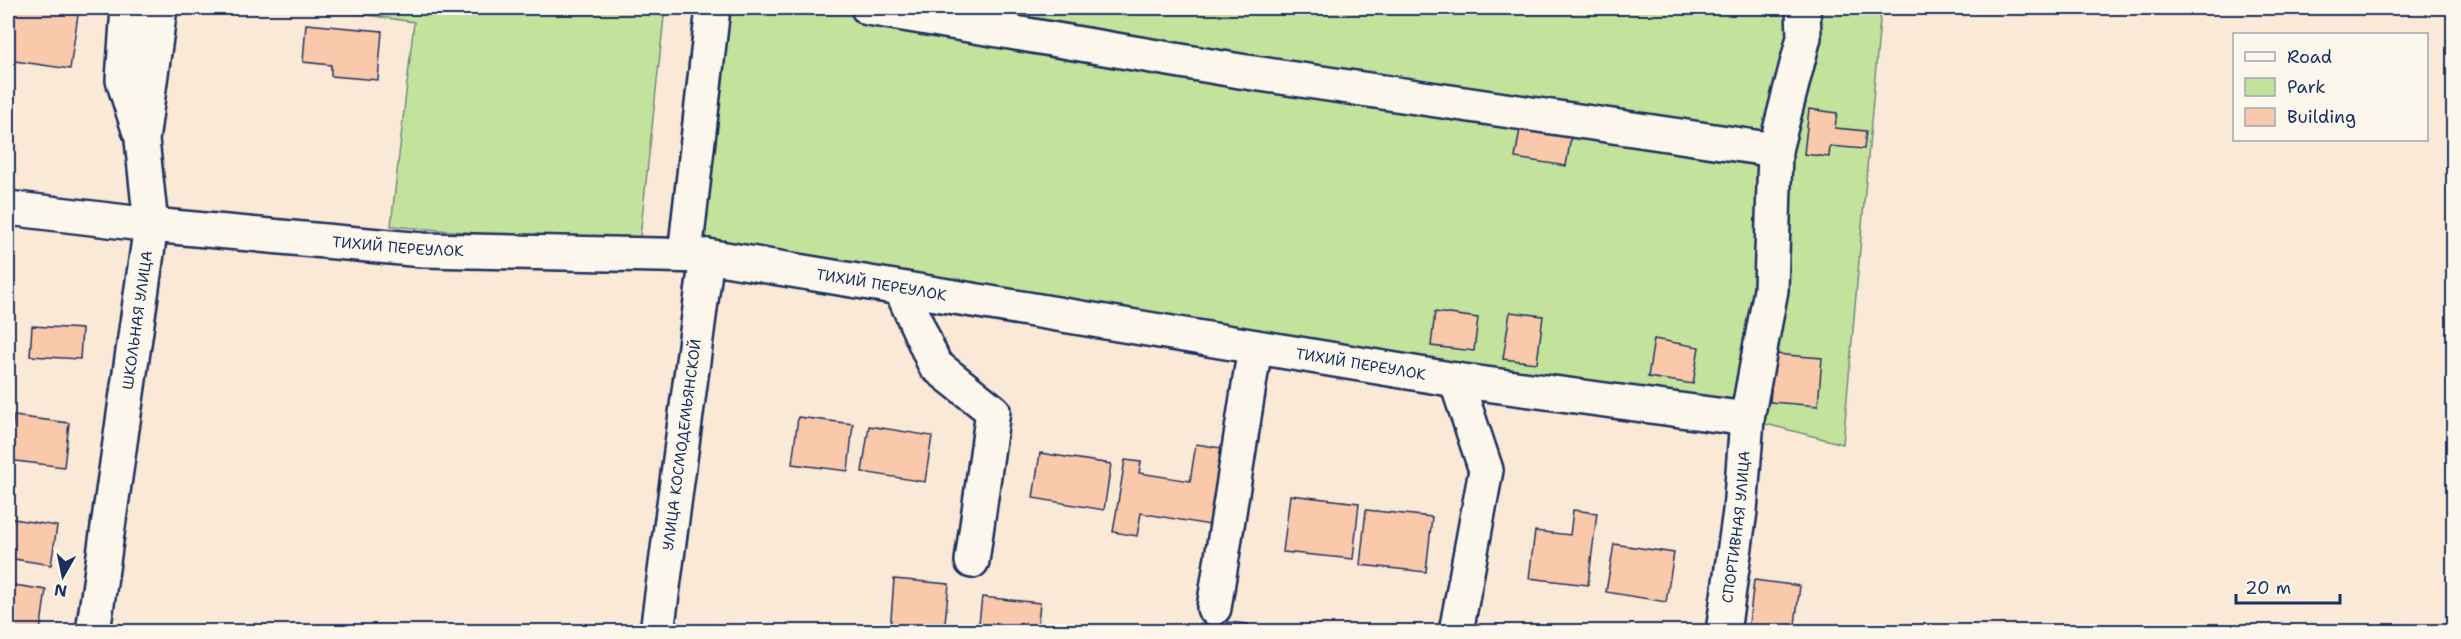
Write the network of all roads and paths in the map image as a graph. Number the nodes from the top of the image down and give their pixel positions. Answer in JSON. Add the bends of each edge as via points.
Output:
{"nodes":[{"id":1,"x":128,"y":8,"type":"edge"},
{"id":2,"x":160,"y":8,"type":"edge"},
{"id":3,"x":712,"y":8,"type":"edge"},
{"id":4,"x":868,"y":8,"type":"edge"},
{"id":5,"x":1803,"y":8,"type":"edge"},
{"id":6,"x":142,"y":140,"type":"junction"},
{"id":7,"x":1775,"y":150,"type":"junction"},
{"id":8,"x":8,"y":208,"type":"edge"},
{"id":9,"x":151,"y":225,"type":"junction"},
{"id":10,"x":696,"y":255,"type":"junction"},
{"id":11,"x":901,"y":289,"type":"junction"},
{"id":12,"x":1255,"y":347,"type":"junction"},
{"id":13,"x":1456,"y":380,"type":"junction"},
{"id":14,"x":1747,"y":420,"type":"junction"},
{"id":15,"x":972,"y":561,"type":"dead end"},
{"id":16,"x":1214,"y":608,"type":"dead end"},
{"id":17,"x":93,"y":632,"type":"edge"},
{"id":18,"x":657,"y":632,"type":"edge"},
{"id":19,"x":1456,"y":632,"type":"edge"},
{"id":20,"x":1723,"y":632,"type":"edge"}],
"edges":[{"from":1,"to":6,"type":"street","via":[[123,80]]},
{"from":2,"to":6,"type":"street","name":"ШКОЛЬНАЯ УЛИЦА"},
{"from":3,"to":10,"type":"street","name":"УЛИЦА КОСМОДЕМЬЯНСКОЙ"},
{"from":4,"to":7,"type":"street","via":[[1240,71]]},
{"from":5,"to":7,"type":"street","name":"СПОРТИВНАЯ УЛИЦА","via":[[1804,37]]},
{"from":6,"to":9,"type":"street","name":"ШКОЛЬНАЯ УЛИЦА"},
{"from":7,"to":14,"type":"street","name":"СПОРТИВНАЯ УЛИЦА","via":[[1771,290]]},
{"from":8,"to":9,"type":"street","name":"ТИХИЙ ПЕРЕУЛОК"},
{"from":9,"to":10,"type":"street","name":"ТИХИЙ ПЕРЕУЛОК","via":[[423,250]]},
{"from":9,"to":17,"type":"street","name":"ШКОЛЬНАЯ УЛИЦА"},
{"from":10,"to":11,"type":"street","name":"ТИХИЙ ПЕРЕУЛОК"},
{"from":10,"to":18,"type":"street","name":"УЛИЦА КОСМОДЕМЬЯНСКОЙ"},
{"from":11,"to":12,"type":"street","name":"ТИХИЙ ПЕРЕУЛОК"},
{"from":11,"to":15,"type":"street","via":[[935,365],[993,411]]},
{"from":12,"to":13,"type":"street","name":"ТИХИЙ ПЕРЕУЛОК"},
{"from":12,"to":16,"type":"street"},
{"from":13,"to":14,"type":"street","name":"ТИХИЙ ПЕРЕУЛОК"},
{"from":13,"to":19,"type":"street","via":[[1486,470]]},
{"from":14,"to":20,"type":"street","name":"СПОРТИВНАЯ УЛИЦА","via":[[1740,512]]}]}
